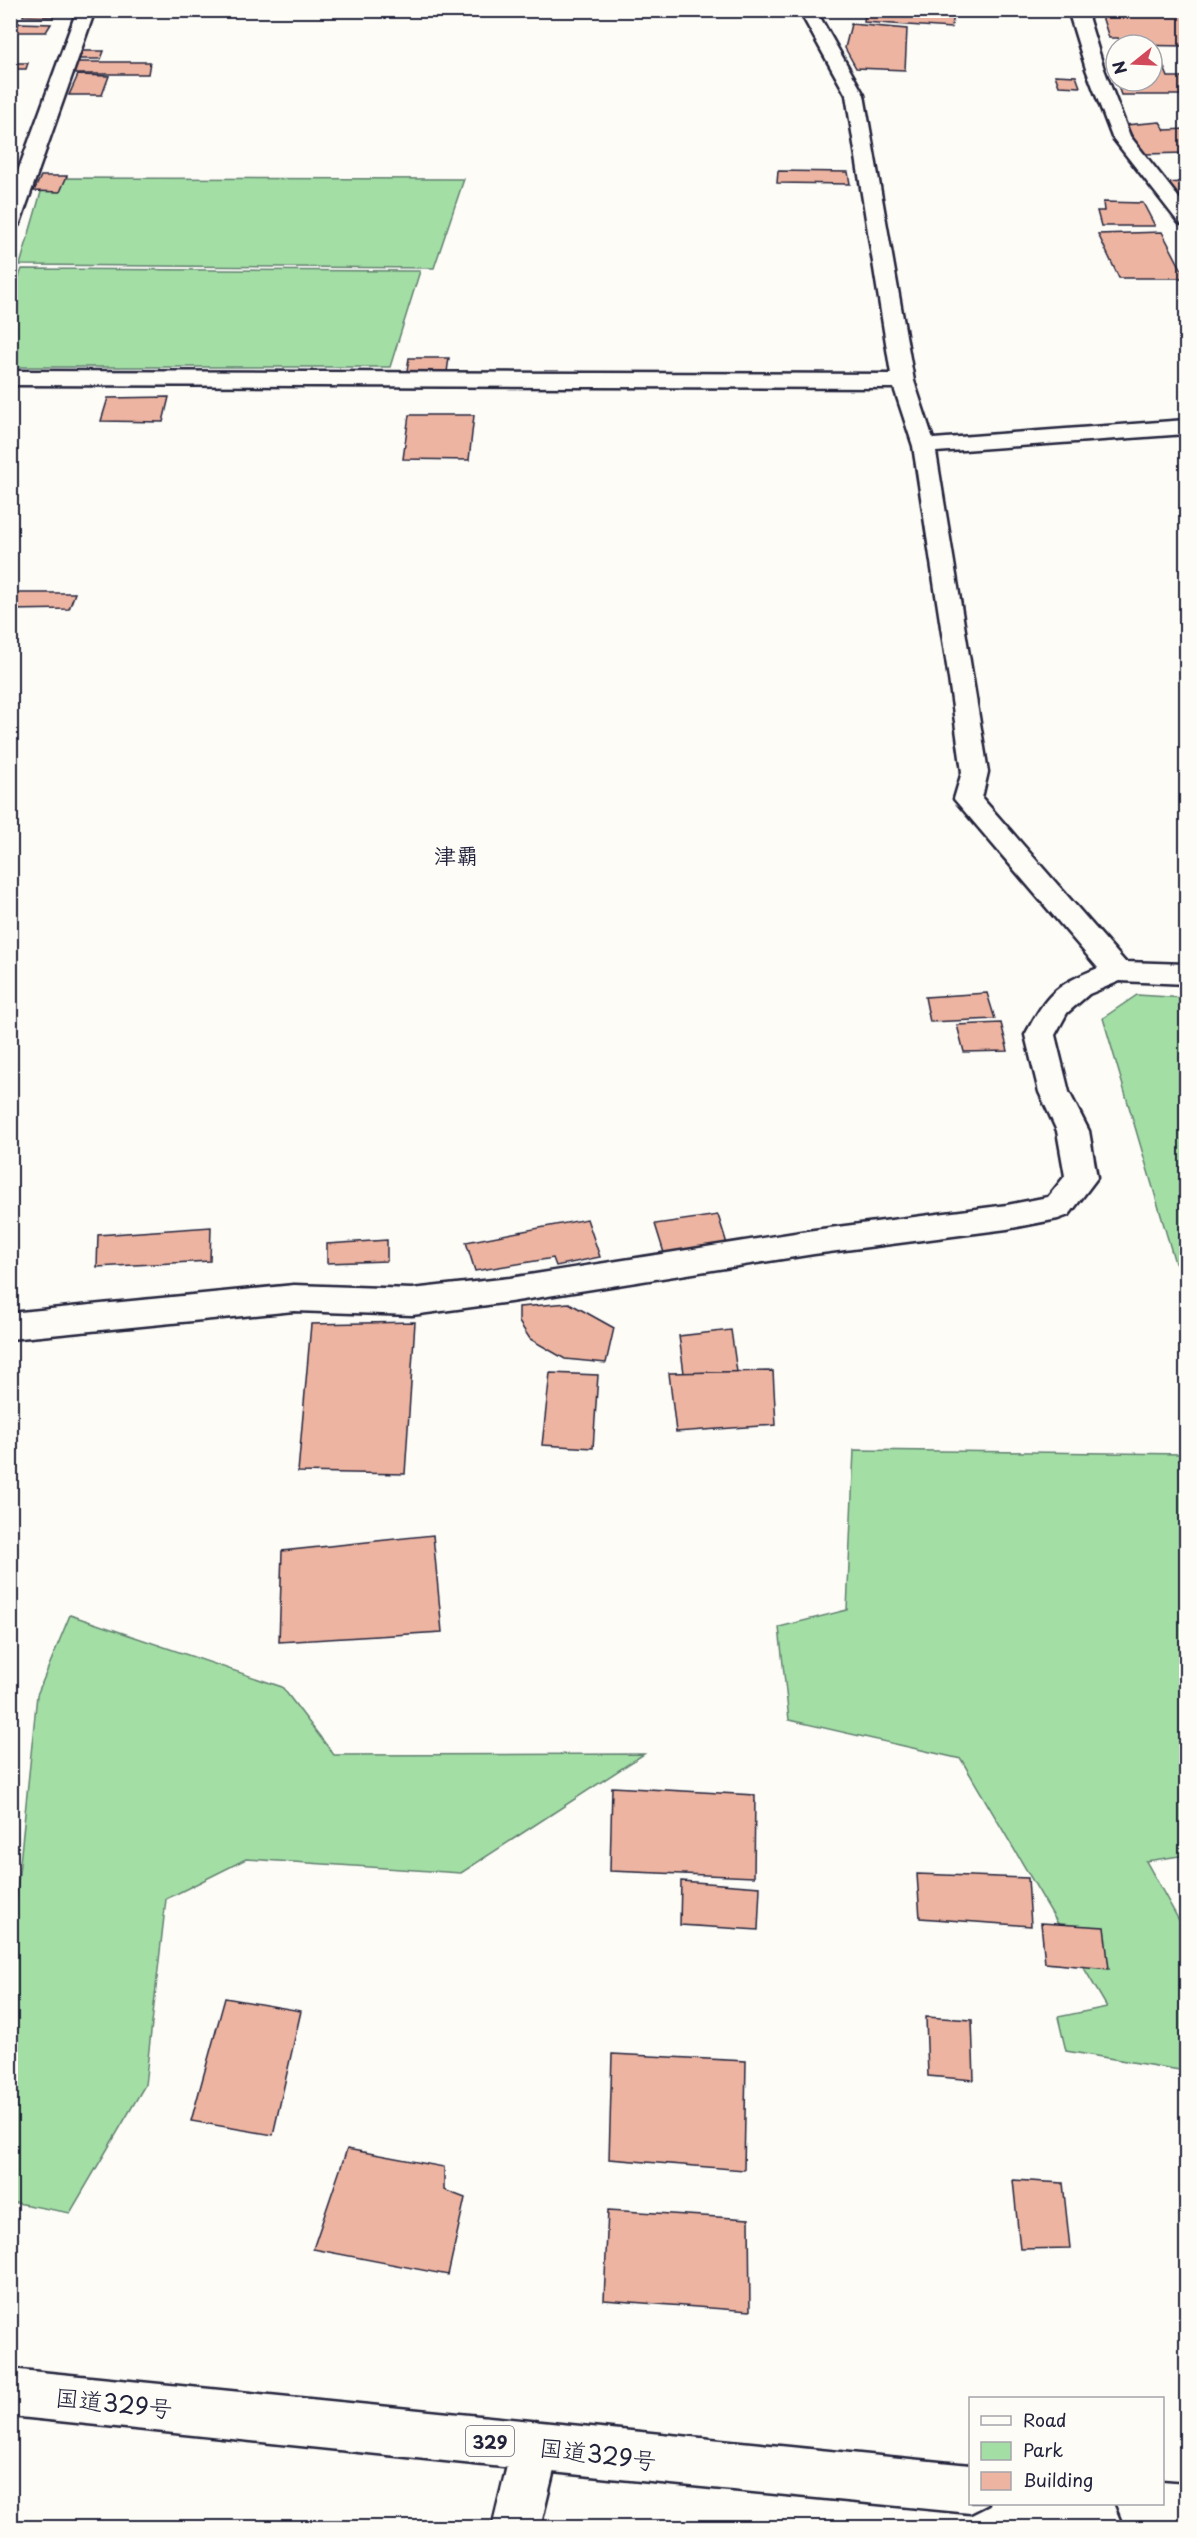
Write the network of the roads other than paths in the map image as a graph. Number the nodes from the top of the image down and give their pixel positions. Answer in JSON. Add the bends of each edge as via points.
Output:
{"nodes":[{"id":1,"x":86,"y":10,"type":"edge"},
{"id":2,"x":807,"y":10,"type":"edge"},
{"id":3,"x":1077,"y":10,"type":"edge"},
{"id":4,"x":1186,"y":219,"type":"edge"},
{"id":5,"x":10,"y":223,"type":"edge"},
{"id":6,"x":10,"y":378,"type":"edge"},
{"id":7,"x":903,"y":381,"type":"junction"},
{"id":8,"x":1186,"y":427,"type":"edge"},
{"id":9,"x":924,"y":446,"type":"junction"},
{"id":10,"x":1117,"y":971,"type":"junction"},
{"id":11,"x":1186,"y":974,"type":"edge"},
{"id":12,"x":10,"y":1326,"type":"edge"},
{"id":13,"x":10,"y":2392,"type":"edge"},
{"id":14,"x":536,"y":2445,"type":"junction"},
{"id":15,"x":969,"y":2489,"type":"edge"},
{"id":16,"x":1152,"y":2505,"type":"edge"},
{"id":17,"x":1186,"y":2508,"type":"edge"},
{"id":18,"x":516,"y":2528,"type":"edge"}],
"edges":[{"from":1,"to":5,"type":"main road"},
{"from":2,"to":7,"type":"main road","via":[[855,95]]},
{"from":3,"to":4,"type":"main road","via":[[1121,136]]},
{"from":6,"to":7,"type":"main road"},
{"from":7,"to":9,"type":"main road"},
{"from":8,"to":9,"type":"main road"},
{"from":9,"to":10,"type":"main road","via":[[975,772],[968,799]]},
{"from":10,"to":11,"type":"main road"},
{"from":10,"to":12,"type":"main road","via":[[1079,987],[1054,1007],[1040,1035],[1054,1092],[1073,1131],[1081,1178],[1058,1207],[1007,1218],[814,1242],[423,1301],[294,1298]]},
{"from":13,"to":14,"type":"main road","name":"国道329号","number":"329"},
{"from":14,"to":15,"type":"main road","name":"国道329号","number":"329","via":[[732,2468]]},
{"from":14,"to":18,"type":"main road"},
{"from":16,"to":17,"type":"main road"}]}
